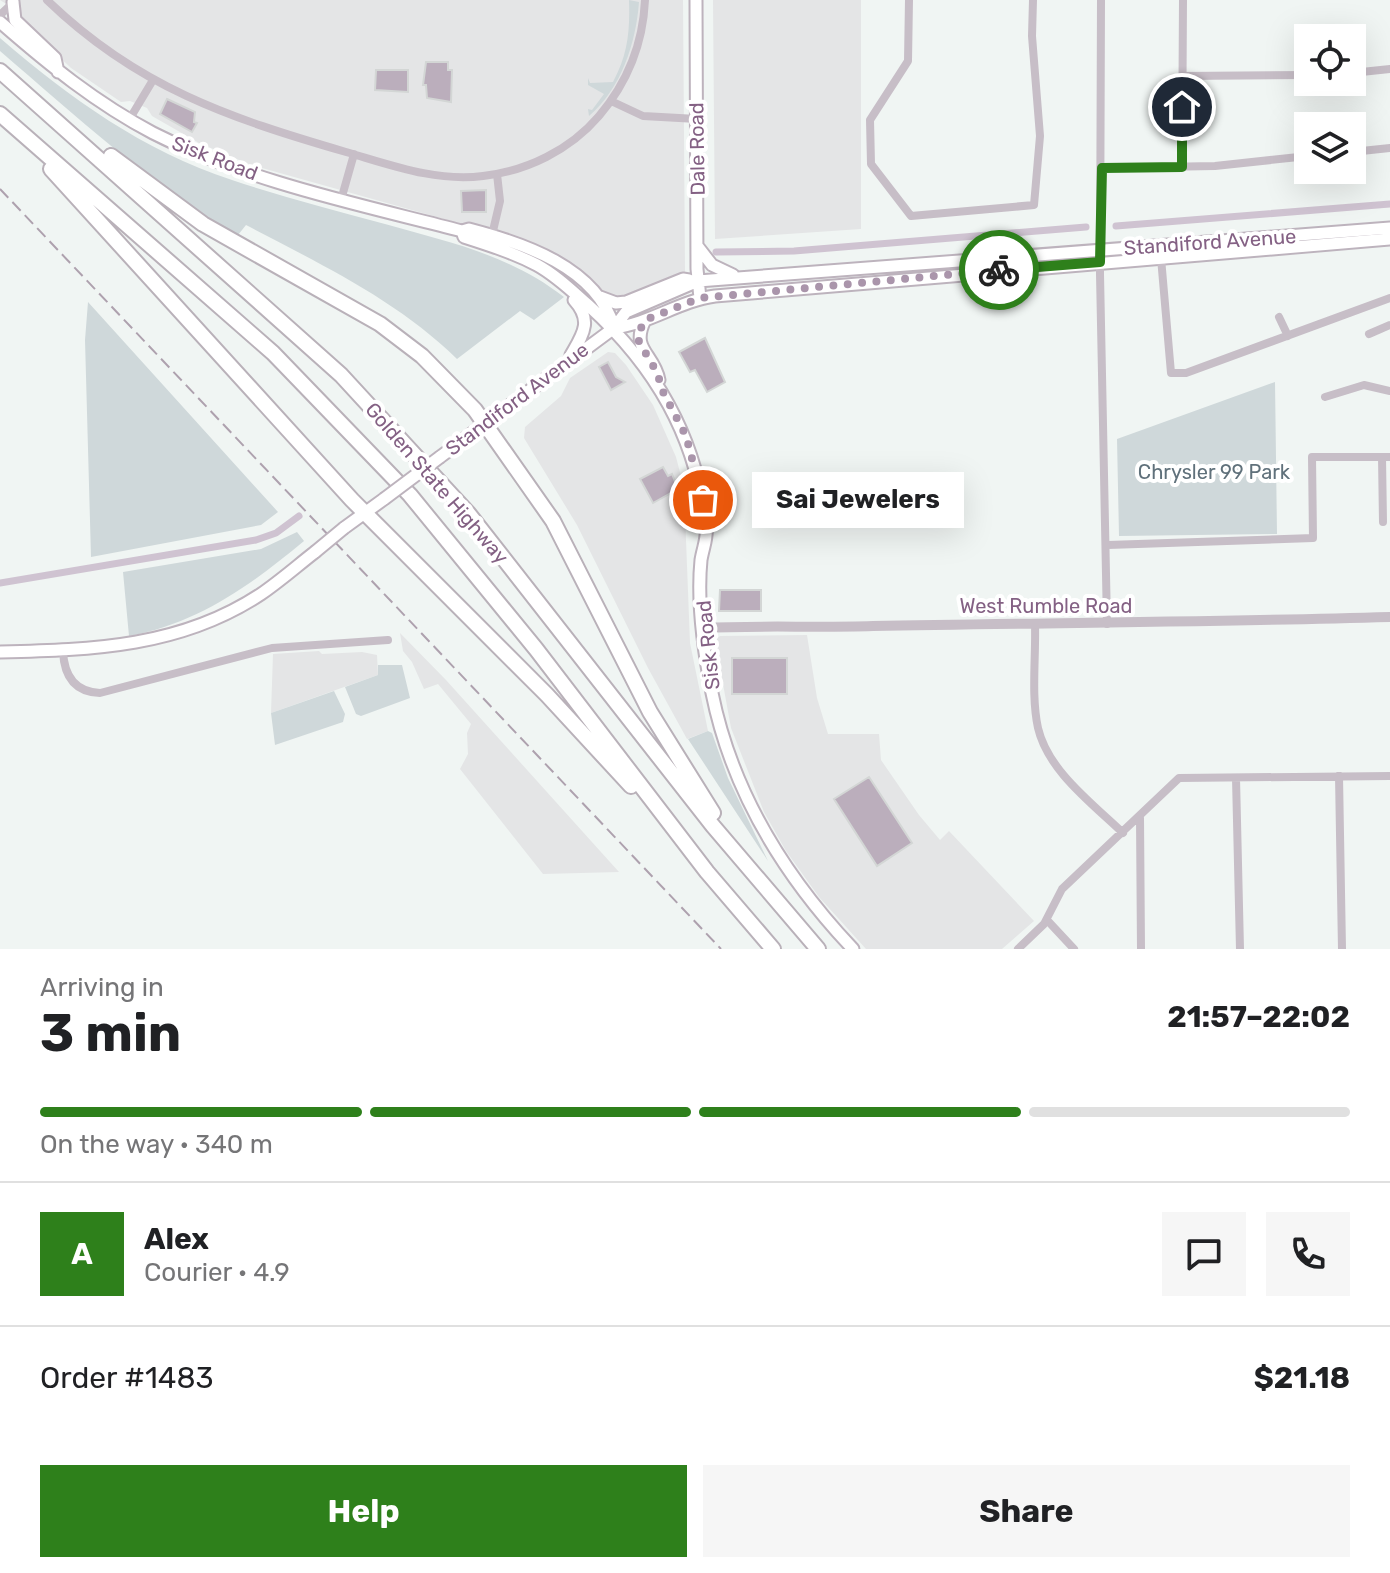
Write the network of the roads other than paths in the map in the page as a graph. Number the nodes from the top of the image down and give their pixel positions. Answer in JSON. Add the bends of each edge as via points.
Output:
{"nodes":[{"id":1,"x":47,"y":0,"type":"edge"},
{"id":2,"x":645,"y":0,"type":"edge"},
{"id":3,"x":696,"y":0,"type":"edge"},
{"id":4,"x":909,"y":0,"type":"edge"},
{"id":5,"x":1033,"y":0,"type":"edge"},
{"id":6,"x":1101,"y":0,"type":"edge"},
{"id":7,"x":1183,"y":0,"type":"edge"},
{"id":8,"x":15,"y":1,"type":"edge"},
{"id":9,"x":0,"y":15,"type":"edge"},
{"id":10,"x":0,"y":22,"type":"edge"},
{"id":11,"x":0,"y":64,"type":"edge"},
{"id":12,"x":1390,"y":69,"type":"edge"},
{"id":13,"x":0,"y":71,"type":"edge"},
{"id":14,"x":58,"y":72,"type":"junction"},
{"id":15,"x":1366,"y":72,"type":"edge"},
{"id":16,"x":1294,"y":75,"type":"edge"},
{"id":17,"x":1182,"y":76,"type":"junction"},
{"id":18,"x":153,"y":80,"type":"junction"},
{"id":19,"x":611,"y":101,"type":"junction"},
{"id":20,"x":0,"y":114,"type":"edge"},
{"id":21,"x":697,"y":119,"type":"junction"},
{"id":22,"x":129,"y":120,"type":"junction"},
{"id":23,"x":0,"y":123,"type":"edge"},
{"id":24,"x":1390,"y":148,"type":"edge"},
{"id":25,"x":1366,"y":151,"type":"edge"},
{"id":26,"x":354,"y":154,"type":"junction"},
{"id":27,"x":1294,"y":157,"type":"edge"},
{"id":28,"x":1182,"y":167,"type":"junction"},
{"id":29,"x":1102,"y":168,"type":"junction"},
{"id":30,"x":497,"y":174,"type":"junction"},
{"id":31,"x":341,"y":200,"type":"junction"},
{"id":32,"x":1390,"y":228,"type":"edge"},
{"id":33,"x":462,"y":231,"type":"junction"},
{"id":34,"x":492,"y":235,"type":"junction"},
{"id":35,"x":1390,"y":239,"type":"edge"},
{"id":36,"x":697,"y":245,"type":"junction"},
{"id":37,"x":509,"y":252,"type":"junction"},
{"id":38,"x":1101,"y":256,"type":"junction"},
{"id":39,"x":1161,"y":258,"type":"junction"},
{"id":40,"x":738,"y":277,"type":"junction"},
{"id":41,"x":698,"y":281,"type":"junction"},
{"id":42,"x":592,"y":293,"type":"junction"},
{"id":43,"x":700,"y":298,"type":"junction"},
{"id":44,"x":1390,"y":298,"type":"edge"},
{"id":45,"x":1279,"y":317,"type":"dead end"},
{"id":46,"x":645,"y":320,"type":"junction"},
{"id":47,"x":1390,"y":325,"type":"edge"},
{"id":48,"x":614,"y":328,"type":"junction"},
{"id":49,"x":1369,"y":334,"type":"dead end"},
{"id":50,"x":1288,"y":336,"type":"junction"},
{"id":51,"x":568,"y":359,"type":"junction"},
{"id":52,"x":661,"y":388,"type":"junction"},
{"id":53,"x":1390,"y":391,"type":"edge"},
{"id":54,"x":1325,"y":397,"type":"dead end"},
{"id":55,"x":484,"y":424,"type":"junction"},
{"id":56,"x":1386,"y":457,"type":"edge"},
{"id":57,"x":365,"y":513,"type":"junction"},
{"id":58,"x":1383,"y":522,"type":"dead end"},
{"id":59,"x":1108,"y":545,"type":"junction"},
{"id":60,"x":1390,"y":617,"type":"edge"},
{"id":61,"x":1035,"y":624,"type":"junction"},
{"id":62,"x":1107,"y":624,"type":"junction"},
{"id":63,"x":703,"y":628,"type":"junction"},
{"id":64,"x":388,"y":640,"type":"dead end"},
{"id":65,"x":63,"y":651,"type":"junction"},
{"id":66,"x":0,"y":652,"type":"edge"},
{"id":67,"x":1339,"y":776,"type":"junction"},
{"id":68,"x":1390,"y":776,"type":"edge"},
{"id":69,"x":1236,"y":778,"type":"junction"},
{"id":70,"x":1140,"y":818,"type":"junction"},
{"id":71,"x":1123,"y":833,"type":"junction"},
{"id":72,"x":766,"y":892,"type":"junction"},
{"id":73,"x":1047,"y":920,"type":"junction"},
{"id":74,"x":760,"y":936,"type":"junction"},
{"id":75,"x":773,"y":949,"type":"edge"},
{"id":76,"x":818,"y":949,"type":"edge"},
{"id":77,"x":853,"y":949,"type":"edge"},
{"id":78,"x":1018,"y":949,"type":"edge"},
{"id":79,"x":1074,"y":949,"type":"edge"},
{"id":80,"x":1141,"y":949,"type":"edge"},
{"id":81,"x":1240,"y":949,"type":"edge"},
{"id":82,"x":1342,"y":949,"type":"edge"}],
"edges":[{"from":1,"to":18,"type":"street","via":[[97,43]]},
{"from":2,"to":19,"type":"street","via":[[637,48]]},
{"from":3,"to":21,"type":"main road","name":"Dale Road"},
{"from":4,"to":5,"type":"street","via":[[908,61],[870,120],[871,164],[911,216],[1034,205],[1040,136]]},
{"from":6,"to":29,"type":"street"},
{"from":7,"to":17,"type":"street"},
{"from":8,"to":9,"type":"street"},
{"from":8,"to":14,"type":"main road","via":[[15,20],[55,58]]},
{"from":10,"to":14,"type":"main road","name":"Sisk Road"},
{"from":11,"to":55,"type":"highway","via":[[177,207],[401,338]]},
{"from":12,"to":15,"type":"street"},
{"from":13,"to":72,"type":"highway","name":"Golden State Highway","via":[[341,375],[468,513]]},
{"from":14,"to":22,"type":"main road","name":"Sisk Road"},
{"from":16,"to":17,"type":"street"},
{"from":17,"to":28,"type":"street"},
{"from":18,"to":22,"type":"street"},
{"from":18,"to":26,"type":"street","via":[[248,123]]},
{"from":19,"to":21,"type":"street","via":[[651,118]]},
{"from":19,"to":30,"type":"street","via":[[561,148],[528,166]]},
{"from":20,"to":74,"type":"highway","name":"Golden State Highway","via":[[273,353],[400,484]]},
{"from":21,"to":36,"type":"main road","name":"Dale Road"},
{"from":22,"to":31,"type":"main road","name":"Sisk Road","via":[[229,166]]},
{"from":23,"to":57,"type":"highway","via":[[93,212]]},
{"from":24,"to":25,"type":"street"},
{"from":26,"to":30,"type":"street","via":[[444,177]]},
{"from":26,"to":31,"type":"street"},
{"from":27,"to":28,"type":"street"},
{"from":28,"to":29,"type":"street"},
{"from":29,"to":38,"type":"street"},
{"from":30,"to":34,"type":"street","via":[[500,201]]},
{"from":31,"to":33,"type":"main road","name":"Sisk Road"},
{"from":32,"to":38,"type":"main road","name":"Standiford Avenue"},
{"from":33,"to":34,"type":"main road","name":"Sisk Road"},
{"from":33,"to":37,"type":"main road","name":"Sisk Road","via":[[464,237]]},
{"from":34,"to":42,"type":"main road","name":"Sisk Road","via":[[555,260]]},
{"from":35,"to":39,"type":"main road","name":"Standiford Avenue"},
{"from":36,"to":40,"type":"main road","via":[[712,265]]},
{"from":36,"to":41,"type":"main road","name":"Dale Road"},
{"from":37,"to":48,"type":"main road","name":"Sisk Road","via":[[548,272]]},
{"from":37,"to":51,"type":"main road","via":[[555,284],[584,313],[585,330]]},
{"from":38,"to":39,"type":"main road","name":"Standiford Avenue"},
{"from":38,"to":40,"type":"main road","name":"Standiford Avenue"},
{"from":38,"to":43,"type":"main road","name":"Standiford Avenue"},
{"from":38,"to":59,"type":"street"},
{"from":39,"to":50,"type":"street","via":[[1171,373],[1186,373]]},
{"from":40,"to":41,"type":"main road","name":"Standiford Avenue"},
{"from":41,"to":42,"type":"main road","via":[[683,279],[622,302]]},
{"from":41,"to":43,"type":"main road","name":"Dale Road"},
{"from":41,"to":48,"type":"main road","name":"Standiford Avenue","via":[[626,312]]},
{"from":42,"to":48,"type":"main road","name":"Sisk Road","via":[[609,310]]},
{"from":43,"to":46,"type":"main road","name":"Standiford Avenue"},
{"from":44,"to":50,"type":"street"},
{"from":45,"to":50,"type":"street"},
{"from":46,"to":48,"type":"main road","name":"Standiford Avenue"},
{"from":46,"to":52,"type":"main road","via":[[639,342]]},
{"from":47,"to":49,"type":"street"},
{"from":48,"to":51,"type":"main road","name":"Standiford Avenue"},
{"from":48,"to":52,"type":"main road","name":"Sisk Road"},
{"from":51,"to":55,"type":"main road","name":"Standiford Avenue"},
{"from":52,"to":63,"type":"main road","name":"Sisk Road","via":[[686,436],[701,491],[707,539],[701,560]]},
{"from":53,"to":54,"type":"street","via":[[1364,385]]},
{"from":55,"to":57,"type":"main road","name":"Standiford Avenue","bridge":true},
{"from":55,"to":72,"type":"highway","via":[[553,521],[662,733]]},
{"from":56,"to":58,"type":"street"},
{"from":56,"to":59,"type":"street","via":[[1312,457],[1313,538]]},
{"from":57,"to":65,"type":"main road","name":"Standiford Avenue","bridge":true,"via":[[261,594],[205,624],[139,644]]},
{"from":57,"to":74,"type":"highway","via":[[586,736],[701,876]]},
{"from":59,"to":62,"type":"street"},
{"from":60,"to":62,"type":"street","name":"West Rumble Road"},
{"from":61,"to":62,"type":"street","name":"West Rumble Road"},
{"from":61,"to":63,"type":"street","name":"West Rumble Road"},
{"from":61,"to":71,"type":"street","via":[[1041,737],[1061,771]]},
{"from":63,"to":77,"type":"main road","name":"Sisk Road","via":[[716,712],[750,806],[796,884]]},
{"from":64,"to":65,"type":"street","via":[[272,648],[100,693],[82,690],[70,679]]},
{"from":65,"to":66,"type":"main road","name":"Standiford Avenue"},
{"from":67,"to":68,"type":"street"},
{"from":67,"to":69,"type":"street"},
{"from":67,"to":82,"type":"street"},
{"from":69,"to":70,"type":"street","via":[[1179,778]]},
{"from":69,"to":81,"type":"street"},
{"from":70,"to":71,"type":"street"},
{"from":70,"to":80,"type":"street"},
{"from":71,"to":73,"type":"street","via":[[1057,894]]},
{"from":72,"to":76,"type":"highway","name":"Golden State Highway"},
{"from":73,"to":78,"type":"street"},
{"from":73,"to":79,"type":"street"},
{"from":74,"to":75,"type":"highway","name":"Golden State Highway"}]}
